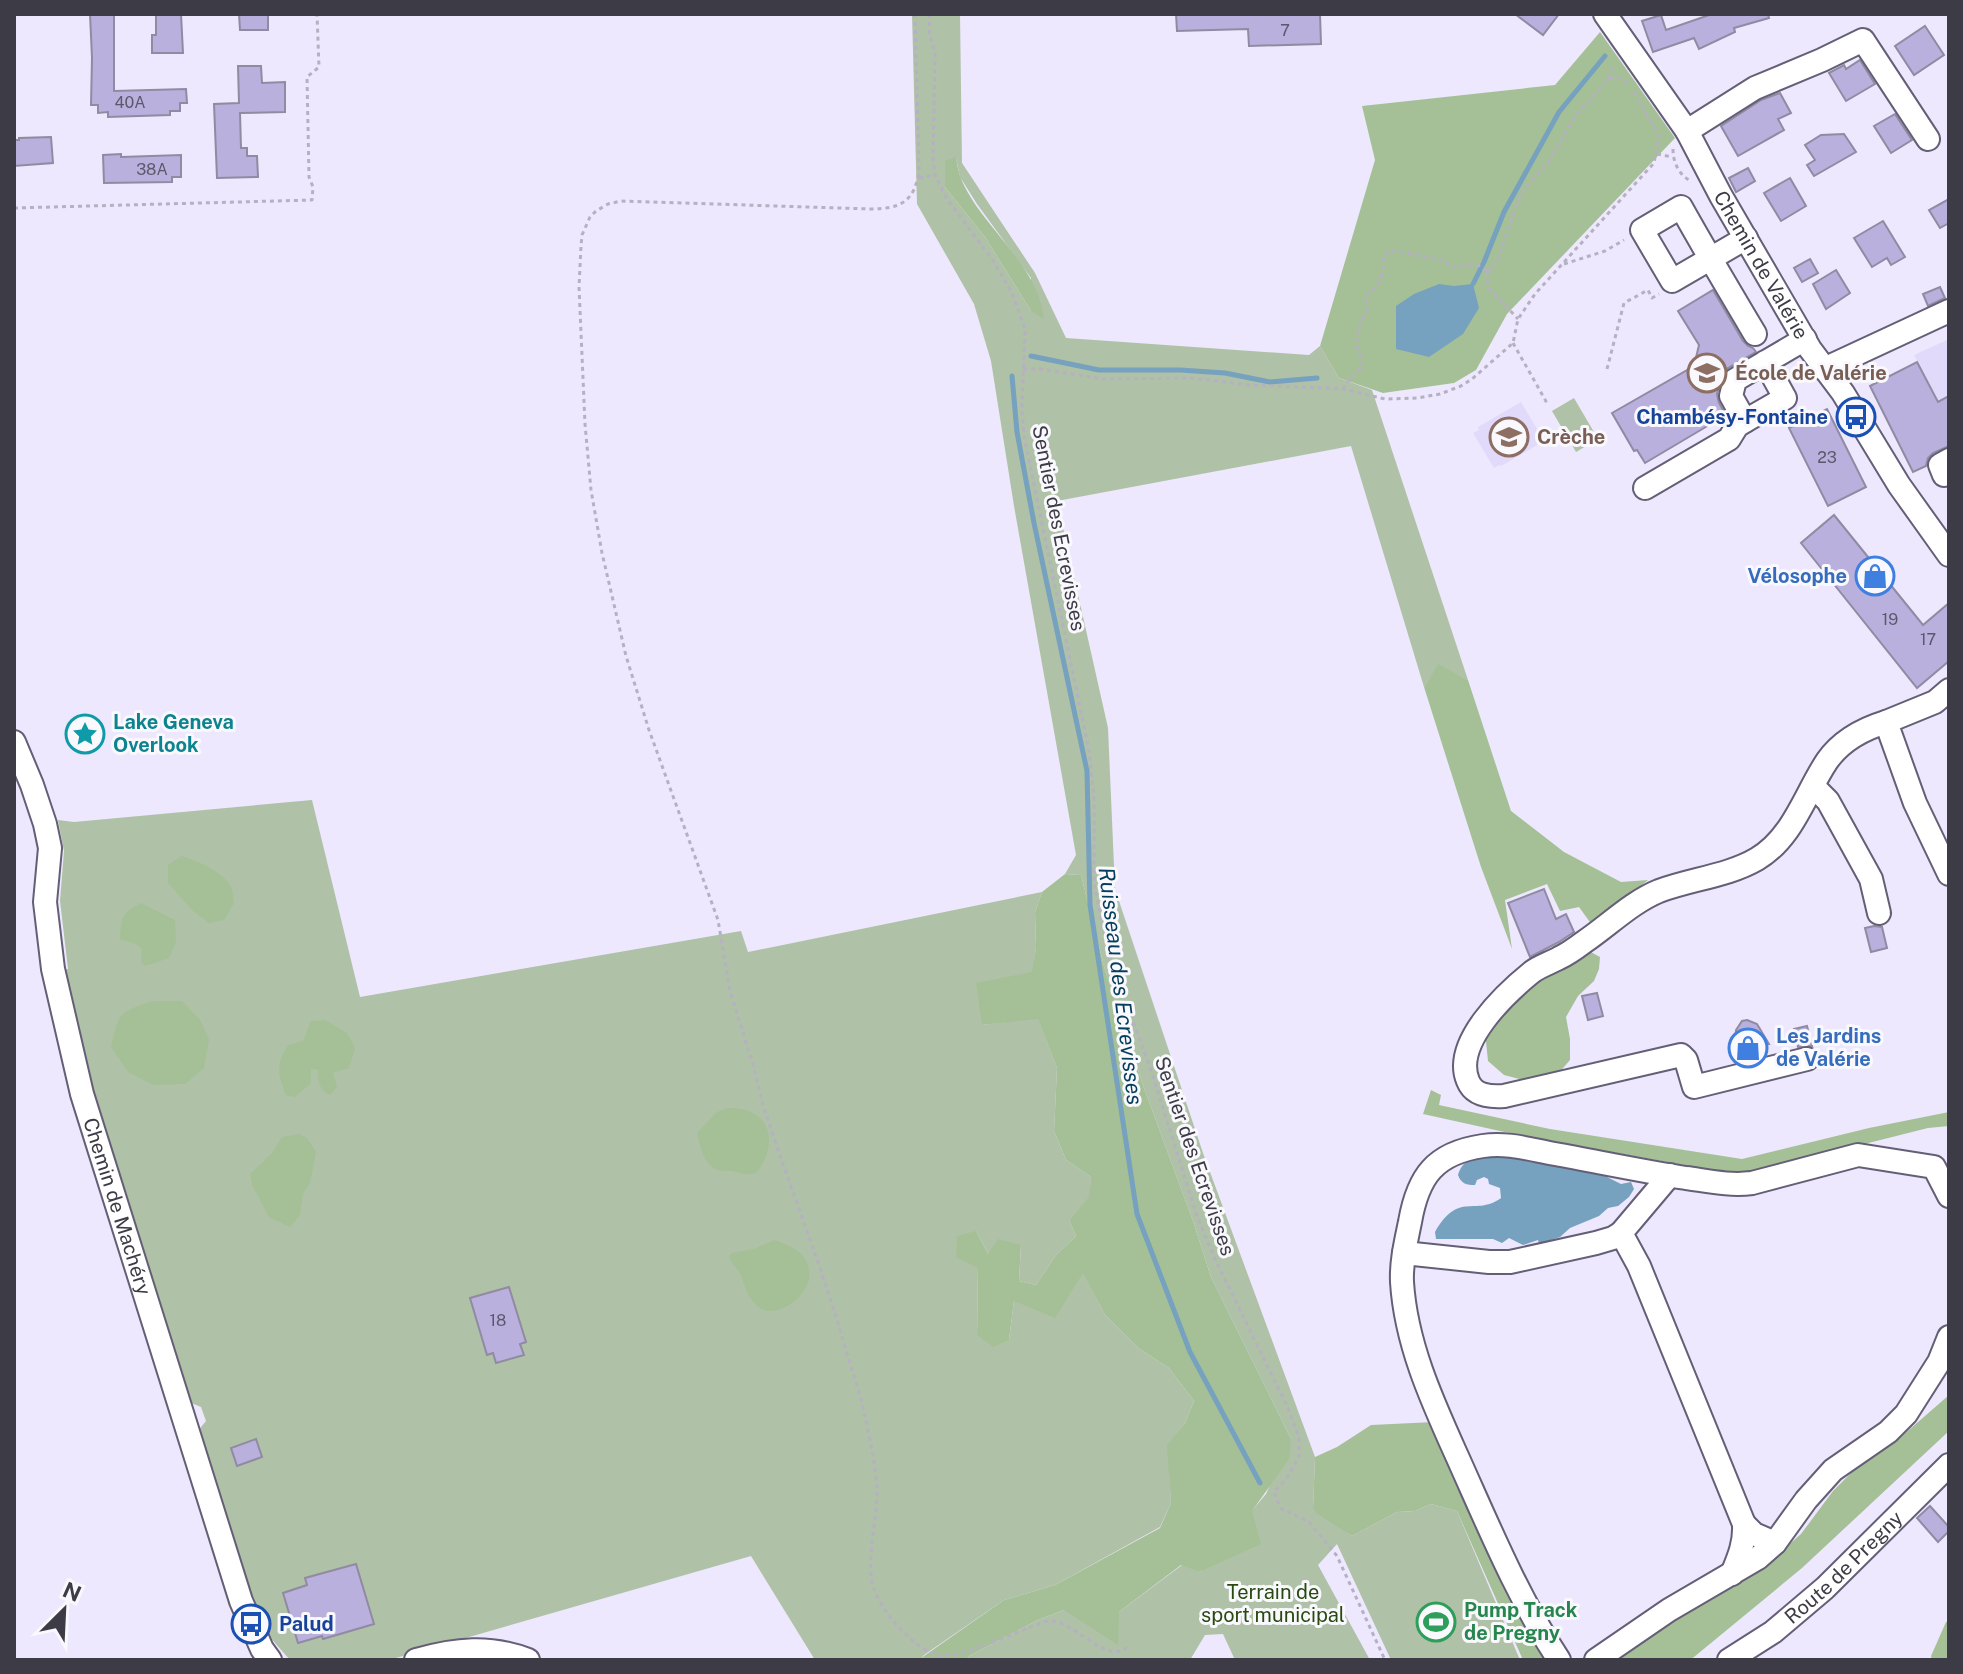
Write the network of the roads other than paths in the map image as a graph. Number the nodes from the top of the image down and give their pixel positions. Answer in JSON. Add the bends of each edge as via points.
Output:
{"nodes":[{"id":1,"x":1614,"y":17,"type":"edge"},
{"id":2,"x":1687,"y":131,"type":"junction"},
{"id":3,"x":1928,"y":139,"type":"dead end"},
{"id":4,"x":1746,"y":238,"type":"junction"},
{"id":5,"x":1710,"y":258,"type":"junction"},
{"id":6,"x":1949,"y":311,"type":"edge"},
{"id":7,"x":1755,"y":334,"type":"dead end"},
{"id":8,"x":1805,"y":339,"type":"junction"},
{"id":9,"x":1765,"y":362,"type":"junction"},
{"id":10,"x":1824,"y":369,"type":"junction"},
{"id":11,"x":1745,"y":421,"type":"junction"},
{"id":12,"x":1645,"y":488,"type":"dead end"},
{"id":13,"x":1949,"y":555,"type":"edge"},
{"id":14,"x":1949,"y":690,"type":"edge"},
{"id":15,"x":1886,"y":722,"type":"junction"},
{"id":16,"x":14,"y":742,"type":"edge"},
{"id":17,"x":1814,"y":787,"type":"junction"},
{"id":18,"x":1949,"y":874,"type":"edge"},
{"id":19,"x":1879,"y":913,"type":"dead end"},
{"id":20,"x":1807,"y":1059,"type":"dead end"},
{"id":21,"x":1670,"y":1175,"type":"junction"},
{"id":22,"x":1949,"y":1196,"type":"edge"},
{"id":23,"x":1621,"y":1233,"type":"junction"},
{"id":24,"x":1404,"y":1253,"type":"junction"},
{"id":25,"x":1949,"y":1337,"type":"edge"},
{"id":26,"x":1949,"y":1465,"type":"edge"},
{"id":27,"x":1744,"y":1524,"type":"junction"},
{"id":28,"x":1775,"y":1543,"type":"junction"},
{"id":29,"x":1732,"y":1574,"type":"junction"},
{"id":30,"x":270,"y":1660,"type":"edge"},
{"id":31,"x":416,"y":1660,"type":"edge"},
{"id":32,"x":528,"y":1660,"type":"edge"},
{"id":33,"x":1559,"y":1660,"type":"edge"},
{"id":34,"x":1596,"y":1660,"type":"edge"},
{"id":35,"x":1729,"y":1660,"type":"edge"}],
"edges":[{"from":1,"to":2,"type":"street","name":"Chemin de Valérie"},
{"from":2,"to":3,"type":"street","via":[[1755,88],[1863,40]]},
{"from":2,"to":4,"type":"street","name":"Chemin de Valérie"},
{"from":4,"to":5,"type":"street"},
{"from":4,"to":8,"type":"street","name":"Chemin de Valérie"},
{"from":5,"to":5,"type":"street","via":[[1681,207],[1642,230],[1672,281]]},
{"from":5,"to":7,"type":"street"},
{"from":6,"to":10,"type":"street"},
{"from":8,"to":9,"type":"street"},
{"from":8,"to":10,"type":"street","name":"Chemin de Valérie"},
{"from":9,"to":11,"type":"street","via":[[1735,380],[1731,396]]},
{"from":9,"to":11,"type":"street","via":[[1785,398]]},
{"from":10,"to":13,"type":"street","name":"Chemin de Valérie"},
{"from":11,"to":12,"type":"street","via":[[1729,439]]},
{"from":14,"to":15,"type":"street","via":[[1935,702]]},
{"from":15,"to":17,"type":"street","via":[[1845,741]]},
{"from":15,"to":18,"type":"street","via":[[1915,803]]},
{"from":16,"to":30,"type":"street","name":"Chemin de Machéry","via":[[50,848],[45,902],[53,969],[82,1094],[241,1601]]},
{"from":17,"to":19,"type":"street","via":[[1828,801],[1871,879]]},
{"from":17,"to":20,"type":"street","via":[[1778,843],[1758,858],[1641,900],[1563,957],[1534,970],[1478,1028],[1465,1069],[1475,1091],[1490,1097],[1681,1055],[1694,1087]]},
{"from":21,"to":22,"type":"street","via":[[1745,1184],[1863,1155],[1934,1167]]},
{"from":21,"to":23,"type":"street"},
{"from":21,"to":24,"type":"street","via":[[1521,1148],[1474,1148],[1448,1157],[1422,1179]]},
{"from":23,"to":24,"type":"street","via":[[1510,1262]]},
{"from":23,"to":27,"type":"street"},
{"from":24,"to":33,"type":"street","via":[[1404,1304],[1429,1394],[1491,1534]]},
{"from":25,"to":28,"type":"street","via":[[1906,1414],[1833,1470]]},
{"from":26,"to":35,"type":"street","name":"Route de Pregny","via":[[1825,1588]]},
{"from":27,"to":28,"type":"street"},
{"from":27,"to":29,"type":"street"},
{"from":28,"to":29,"type":"street"},
{"from":29,"to":34,"type":"street"},
{"from":31,"to":32,"type":"street","via":[[474,1650]]}]}
